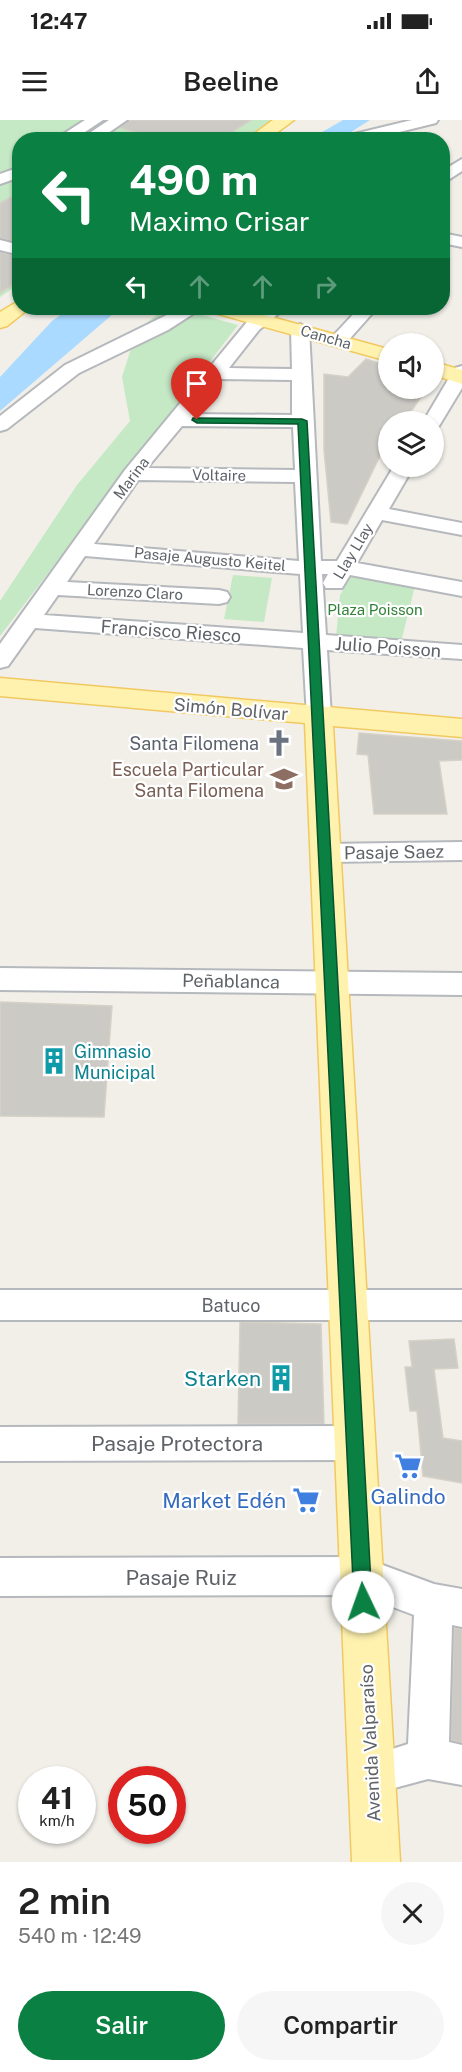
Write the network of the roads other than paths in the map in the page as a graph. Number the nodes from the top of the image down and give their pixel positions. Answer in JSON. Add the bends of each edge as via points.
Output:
{"nodes":[{"id":1,"x":96,"y":120,"type":"edge"},
{"id":2,"x":120,"y":120,"type":"edge"},
{"id":3,"x":285,"y":120,"type":"edge"},
{"id":4,"x":305,"y":120,"type":"edge"},
{"id":5,"x":384,"y":120,"type":"edge"},
{"id":6,"x":431,"y":120,"type":"edge"},
{"id":7,"x":75,"y":132,"type":"edge"},
{"id":8,"x":100,"y":132,"type":"edge"},
{"id":9,"x":266,"y":132,"type":"edge"},
{"id":10,"x":287,"y":132,"type":"edge"},
{"id":11,"x":366,"y":132,"type":"edge"},
{"id":12,"x":382,"y":132,"type":"edge"},
{"id":13,"x":12,"y":312,"type":"edge"},
{"id":14,"x":181,"y":315,"type":"edge"},
{"id":15,"x":255,"y":315,"type":"edge"},
{"id":16,"x":265,"y":315,"type":"edge"},
{"id":17,"x":362,"y":315,"type":"edge"},
{"id":18,"x":0,"y":322,"type":"edge"},
{"id":19,"x":300,"y":329,"type":"junction"},
{"id":20,"x":339,"y":340,"type":"junction"},
{"id":21,"x":378,"y":352,"type":"edge"},
{"id":22,"x":444,"y":371,"type":"edge"},
{"id":23,"x":214,"y":373,"type":"junction"},
{"id":24,"x":300,"y":375,"type":"junction"},
{"id":25,"x":461,"y":375,"type":"edge"},
{"id":26,"x":439,"y":411,"type":"edge"},
{"id":27,"x":176,"y":420,"type":"junction"},
{"id":28,"x":302,"y":421,"type":"junction"},
{"id":29,"x":0,"y":425,"type":"edge"},
{"id":30,"x":132,"y":474,"type":"junction"},
{"id":31,"x":306,"y":476,"type":"junction"},
{"id":32,"x":398,"y":477,"type":"edge"},
{"id":33,"x":376,"y":513,"type":"junction"},
{"id":34,"x":462,"y":529,"type":"edge"},
{"id":35,"x":78,"y":549,"type":"junction"},
{"id":36,"x":310,"y":567,"type":"junction"},
{"id":37,"x":342,"y":567,"type":"junction"},
{"id":38,"x":51,"y":588,"type":"junction"},
{"id":39,"x":462,"y":589,"type":"edge"},
{"id":40,"x":219,"y":597,"type":"dead end"},
{"id":41,"x":28,"y":621,"type":"junction"},
{"id":42,"x":315,"y":642,"type":"junction"},
{"id":43,"x":462,"y":652,"type":"edge"},
{"id":44,"x":0,"y":661,"type":"edge"},
{"id":45,"x":0,"y":687,"type":"edge"},
{"id":46,"x":319,"y":717,"type":"junction"},
{"id":47,"x":462,"y":728,"type":"edge"},
{"id":48,"x":462,"y":851,"type":"edge"},
{"id":49,"x":326,"y":853,"type":"junction"},
{"id":50,"x":0,"y":979,"type":"edge"},
{"id":51,"x":333,"y":982,"type":"junction"},
{"id":52,"x":462,"y":984,"type":"edge"},
{"id":53,"x":0,"y":1305,"type":"edge"},
{"id":54,"x":346,"y":1305,"type":"junction"},
{"id":55,"x":462,"y":1305,"type":"edge"},
{"id":56,"x":354,"y":1443,"type":"junction"},
{"id":57,"x":0,"y":1444,"type":"edge"},
{"id":58,"x":362,"y":1576,"type":"junction"},
{"id":59,"x":0,"y":1577,"type":"edge"},
{"id":60,"x":448,"y":1606,"type":"edge"},
{"id":61,"x":445,"y":1762,"type":"edge"},
{"id":62,"x":372,"y":1774,"type":"junction"},
{"id":63,"x":376,"y":1862,"type":"edge"}],
"edges":[{"from":1,"to":7,"type":"street"},
{"from":2,"to":8,"type":"street"},
{"from":3,"to":9,"type":"main road"},
{"from":4,"to":10,"type":"main road"},
{"from":5,"to":11,"type":"street"},
{"from":6,"to":12,"type":"street"},
{"from":13,"to":18,"type":"main road"},
{"from":14,"to":29,"type":"street","via":[[72,369]]},
{"from":15,"to":23,"type":"street","name":"Marina"},
{"from":16,"to":19,"type":"main road","name":"Cancha"},
{"from":17,"to":20,"type":"street"},
{"from":19,"to":20,"type":"main road","name":"Cancha"},
{"from":19,"to":24,"type":"street","name":"Avenida Valparaíso"},
{"from":20,"to":21,"type":"main road","name":"Cancha"},
{"from":22,"to":25,"type":"main road"},
{"from":23,"to":24,"type":"street"},
{"from":23,"to":27,"type":"street","name":"Marina"},
{"from":24,"to":28,"type":"street","name":"Avenida Valparaíso"},
{"from":25,"to":26,"type":"street"},
{"from":27,"to":28,"type":"street"},
{"from":27,"to":30,"type":"street","name":"Marina"},
{"from":28,"to":31,"type":"street","name":"Avenida Valparaíso"},
{"from":30,"to":31,"type":"street","name":"Voltaire"},
{"from":30,"to":35,"type":"street","name":"Marina"},
{"from":31,"to":36,"type":"street","name":"Avenida Valparaíso"},
{"from":32,"to":33,"type":"street","name":"Llay Llay"},
{"from":33,"to":34,"type":"street"},
{"from":33,"to":37,"type":"street","name":"Llay Llay"},
{"from":35,"to":36,"type":"street","name":"Pasaje Augusto Keitel"},
{"from":35,"to":38,"type":"street","name":"Marina"},
{"from":36,"to":37,"type":"street","name":"Pasaje Augusto Keitel"},
{"from":36,"to":42,"type":"street","name":"Avenida Valparaíso"},
{"from":37,"to":39,"type":"street","name":"Pasaje Augusto Keitel"},
{"from":37,"to":42,"type":"street","name":"Llay Llay","via":[[328,594]]},
{"from":38,"to":40,"type":"street","name":"Lorenzo Claro"},
{"from":38,"to":41,"type":"street","name":"Marina"},
{"from":41,"to":42,"type":"street","name":"Francisco Riesco"},
{"from":41,"to":44,"type":"street","name":"Marina"},
{"from":42,"to":43,"type":"street","name":"Julio Poisson"},
{"from":42,"to":46,"type":"street","name":"Avenida Valparaíso"},
{"from":45,"to":46,"type":"main road","name":"Simón Bolívar"},
{"from":46,"to":47,"type":"main road","name":"Simón Bolívar"},
{"from":46,"to":49,"type":"main road","name":"Avenida Valparaíso"},
{"from":48,"to":49,"type":"street","name":"Pasaje Saez"},
{"from":49,"to":51,"type":"main road","name":"Avenida Valparaíso"},
{"from":50,"to":51,"type":"street","name":"Peñablanca"},
{"from":51,"to":52,"type":"street","name":"Peñablanca"},
{"from":51,"to":54,"type":"main road","name":"Avenida Valparaíso"},
{"from":53,"to":54,"type":"street","name":"Batuco"},
{"from":54,"to":55,"type":"street","name":"Batuco"},
{"from":54,"to":56,"type":"main road","name":"Avenida Valparaíso"},
{"from":56,"to":57,"type":"street","name":"Pasaje Protectora"},
{"from":56,"to":58,"type":"main road","name":"Avenida Valparaíso"},
{"from":58,"to":59,"type":"street","name":"Pasaje Ruiz"},
{"from":58,"to":60,"type":"street"},
{"from":58,"to":62,"type":"main road","name":"Avenida Valparaíso"},
{"from":60,"to":61,"type":"street"},
{"from":61,"to":62,"type":"street"},
{"from":62,"to":63,"type":"main road","name":"Avenida Valparaíso"}]}
